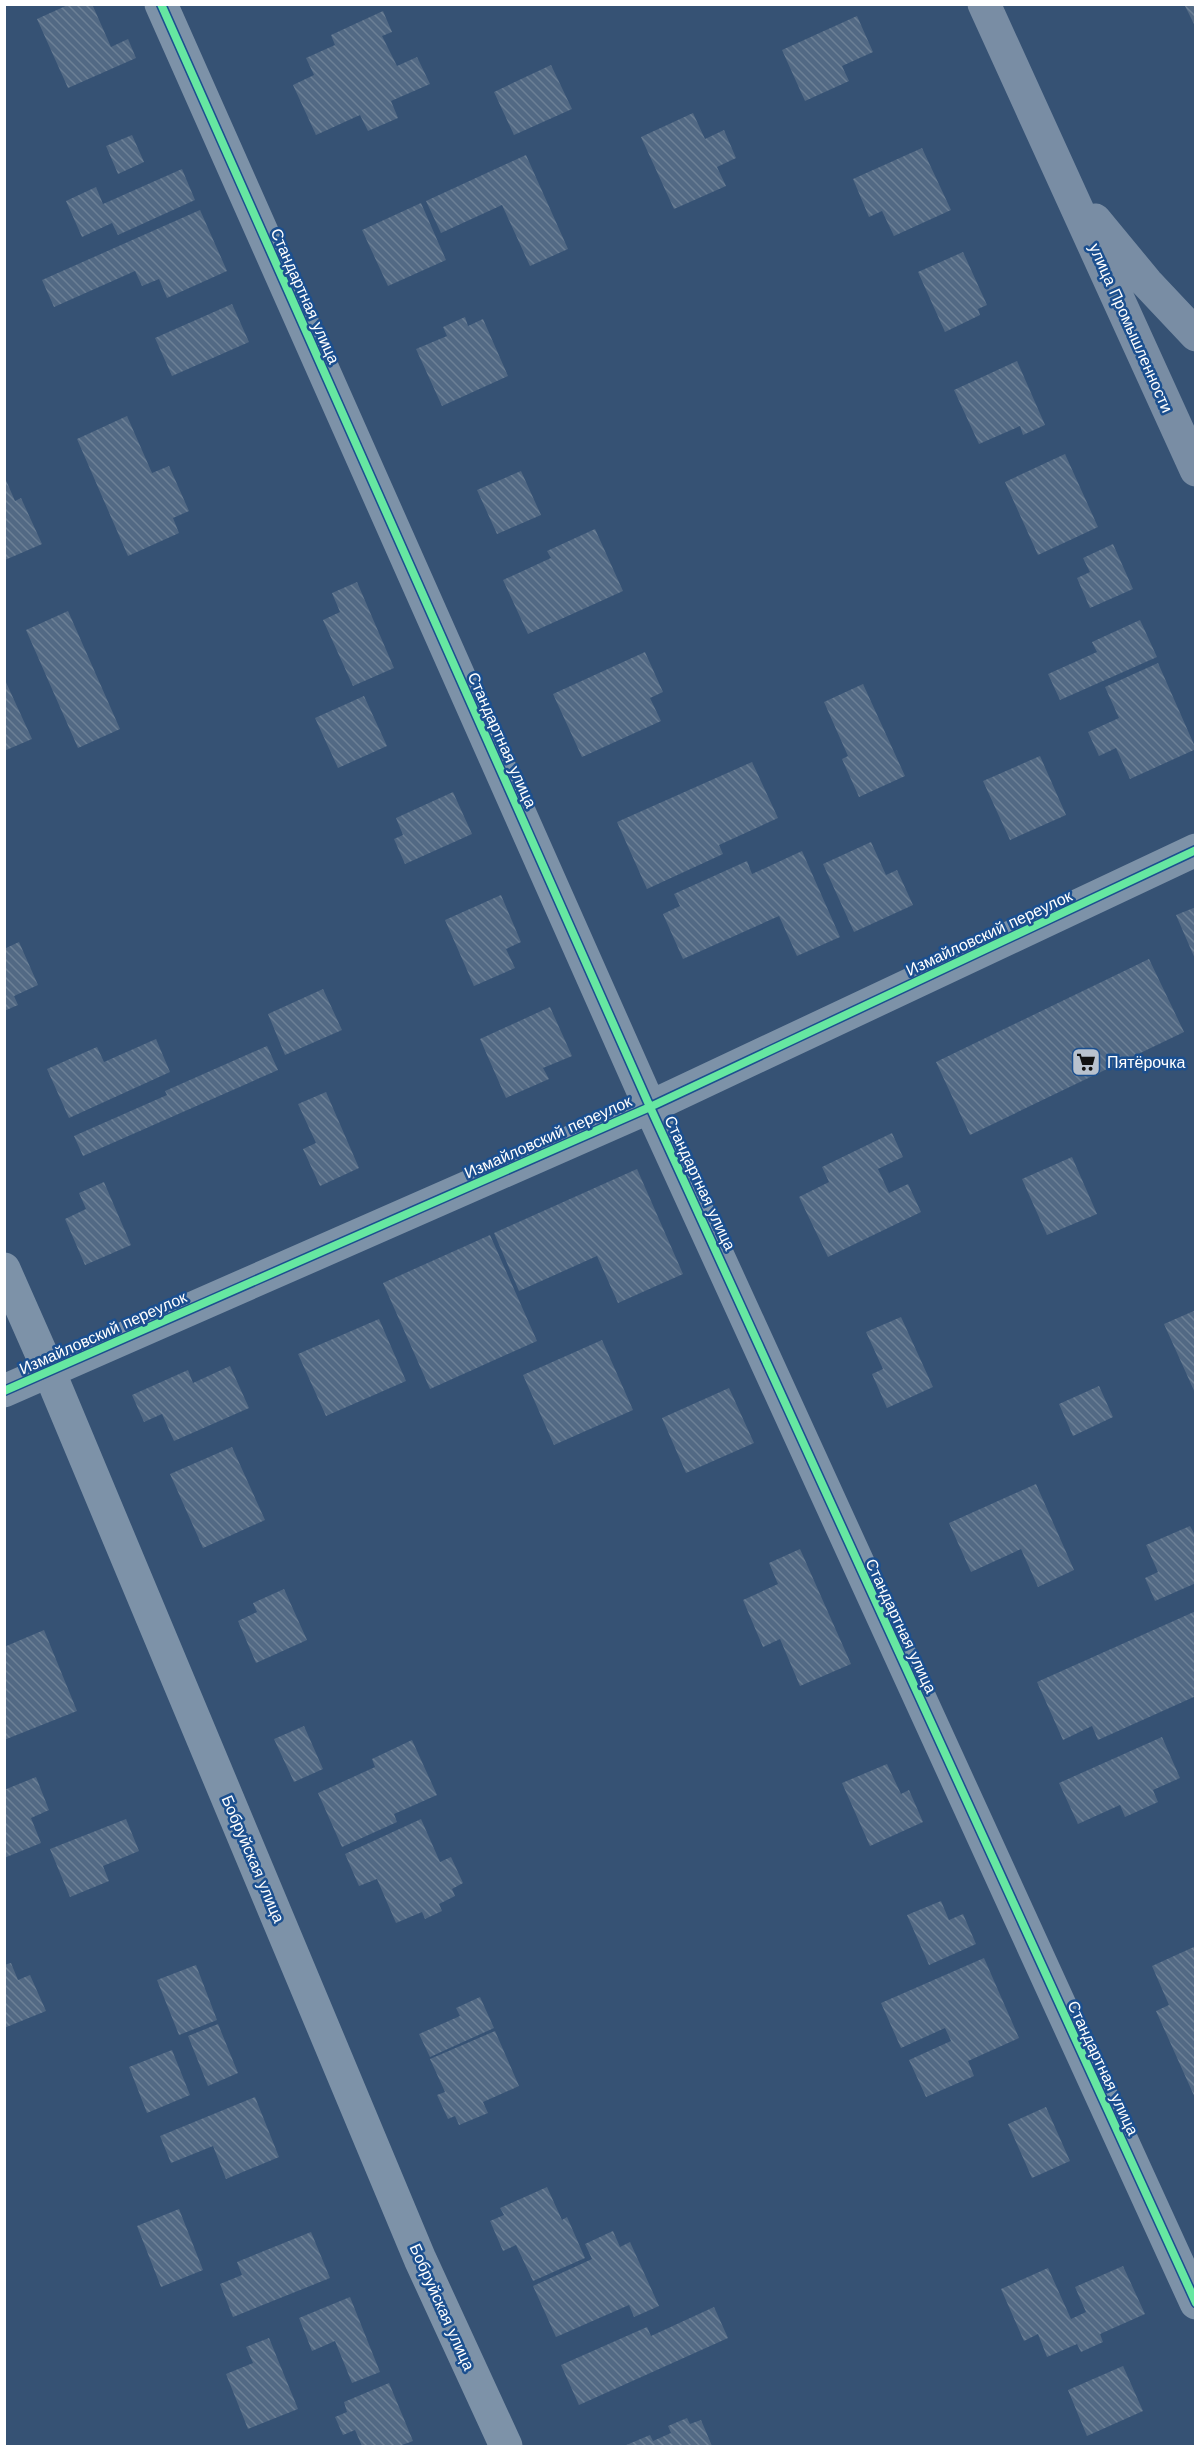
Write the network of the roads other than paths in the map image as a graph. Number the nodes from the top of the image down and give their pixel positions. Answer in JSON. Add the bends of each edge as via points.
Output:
{"nodes":[{"id":1,"x":161,"y":4,"type":"edge"},
{"id":2,"x":984,"y":4,"type":"edge"},
{"id":3,"x":1067,"y":186,"type":"junction"},
{"id":4,"x":1196,"y":335,"type":"edge"},
{"id":5,"x":1196,"y":470,"type":"edge"},
{"id":6,"x":1196,"y":850,"type":"edge"},
{"id":7,"x":650,"y":1107,"type":"junction"},
{"id":8,"x":4,"y":1269,"type":"edge"},
{"id":9,"x":50,"y":1371,"type":"junction"},
{"id":10,"x":4,"y":1391,"type":"edge"},
{"id":11,"x":1196,"y":2303,"type":"edge"},
{"id":12,"x":506,"y":2446,"type":"edge"}],
"edges":[{"from":1,"to":7,"type":"street","name":"Стандартная улица"},
{"from":2,"to":3,"type":"main road","name":"улица Промышленности"},
{"from":3,"to":4,"type":"main road","name":"улица Промышленности"},
{"from":3,"to":5,"type":"main road","name":"улица Промышленности"},
{"from":6,"to":7,"type":"street","name":"Измайловский переулок"},
{"from":7,"to":9,"type":"street","name":"Измайловский переулок"},
{"from":7,"to":11,"type":"street","name":"Стандартная улица"},
{"from":8,"to":9,"type":"street","name":"Бобруйская улица"},
{"from":9,"to":10,"type":"street","name":"Измайловский переулок"},
{"from":9,"to":12,"type":"street","name":"Бобруйская улица","via":[[420,2259]]}]}
